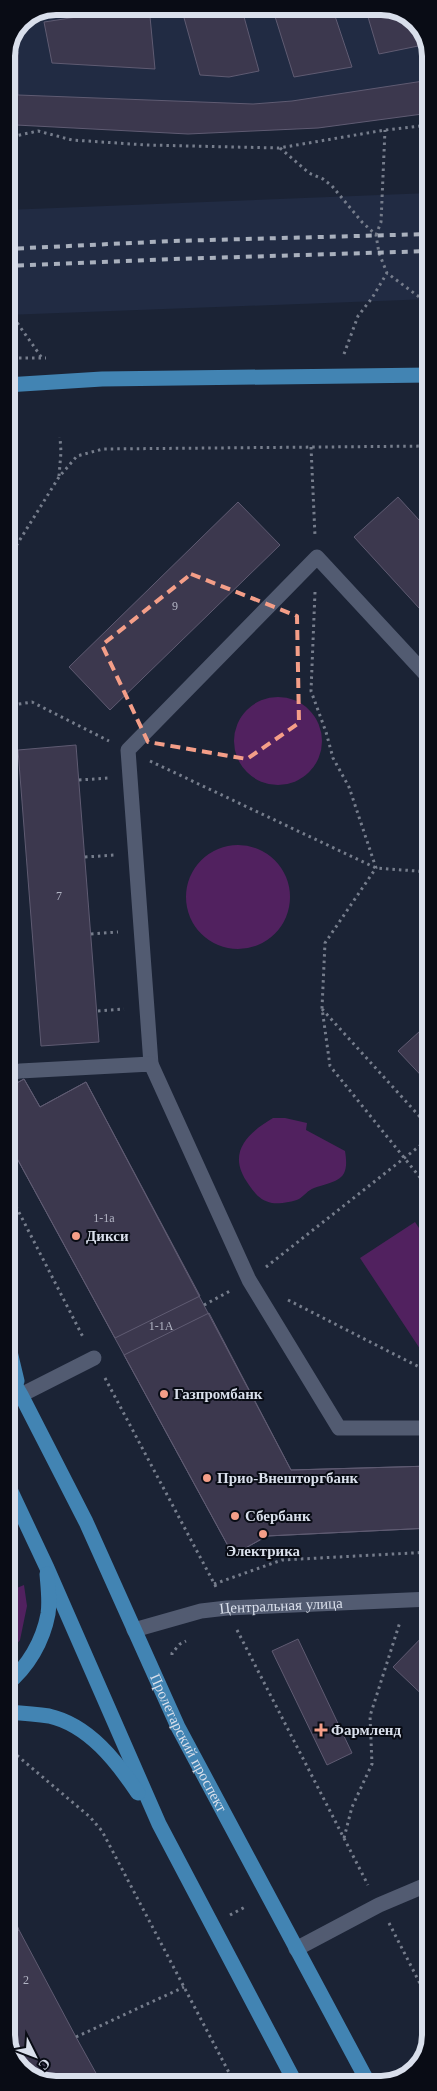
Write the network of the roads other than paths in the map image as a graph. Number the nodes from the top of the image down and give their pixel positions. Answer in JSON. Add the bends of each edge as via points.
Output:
{"nodes":[{"id":1,"x":422,"y":375,"type":"edge"},
{"id":2,"x":15,"y":384,"type":"edge"},
{"id":3,"x":422,"y":670,"type":"edge"},
{"id":4,"x":151,"y":1064,"type":"junction"},
{"id":5,"x":15,"y":1072,"type":"edge"},
{"id":6,"x":94,"y":1358,"type":"dead end"},
{"id":7,"x":15,"y":1373,"type":"edge"},
{"id":8,"x":15,"y":1385,"type":"edge"},
{"id":9,"x":21,"y":1395,"type":"junction"},
{"id":10,"x":422,"y":1428,"type":"edge"},
{"id":11,"x":15,"y":1501,"type":"edge"},
{"id":12,"x":47,"y":1568,"type":"junction"},
{"id":13,"x":422,"y":1599,"type":"edge"},
{"id":14,"x":134,"y":1630,"type":"junction"},
{"id":15,"x":15,"y":1677,"type":"edge"},
{"id":16,"x":15,"y":1713,"type":"edge"},
{"id":17,"x":160,"y":1824,"type":"junction"},
{"id":18,"x":422,"y":1887,"type":"edge"},
{"id":19,"x":296,"y":1949,"type":"junction"},
{"id":20,"x":292,"y":2076,"type":"edge"},
{"id":21,"x":365,"y":2076,"type":"edge"}],
"edges":[{"from":1,"to":2,"type":"main road","via":[[102,379]]},
{"from":3,"to":4,"type":"street","via":[[317,557],[128,750]]},
{"from":4,"to":5,"type":"street"},
{"from":4,"to":10,"type":"street","via":[[249,1280],[339,1428]]},
{"from":6,"to":9,"type":"street"},
{"from":7,"to":9,"type":"main road"},
{"from":8,"to":9,"type":"main road"},
{"from":9,"to":14,"type":"main road","name":"Пролетарский проспект","via":[[86,1522]]},
{"from":11,"to":12,"type":"main road"},
{"from":12,"to":15,"type":"main road","via":[[48,1613],[41,1637]]},
{"from":12,"to":17,"type":"main road"},
{"from":13,"to":14,"type":"street","name":"Центральная улица","via":[[227,1608],[201,1611]]},
{"from":14,"to":19,"type":"main road","name":"Пролетарский проспект","via":[[178,1727]]},
{"from":16,"to":17,"type":"main road","via":[[50,1716],[88,1735],[120,1766]]},
{"from":17,"to":20,"type":"main road"},
{"from":18,"to":19,"type":"street","via":[[379,1905]]},
{"from":19,"to":21,"type":"main road","name":"Пролетарский проспект"}]}
